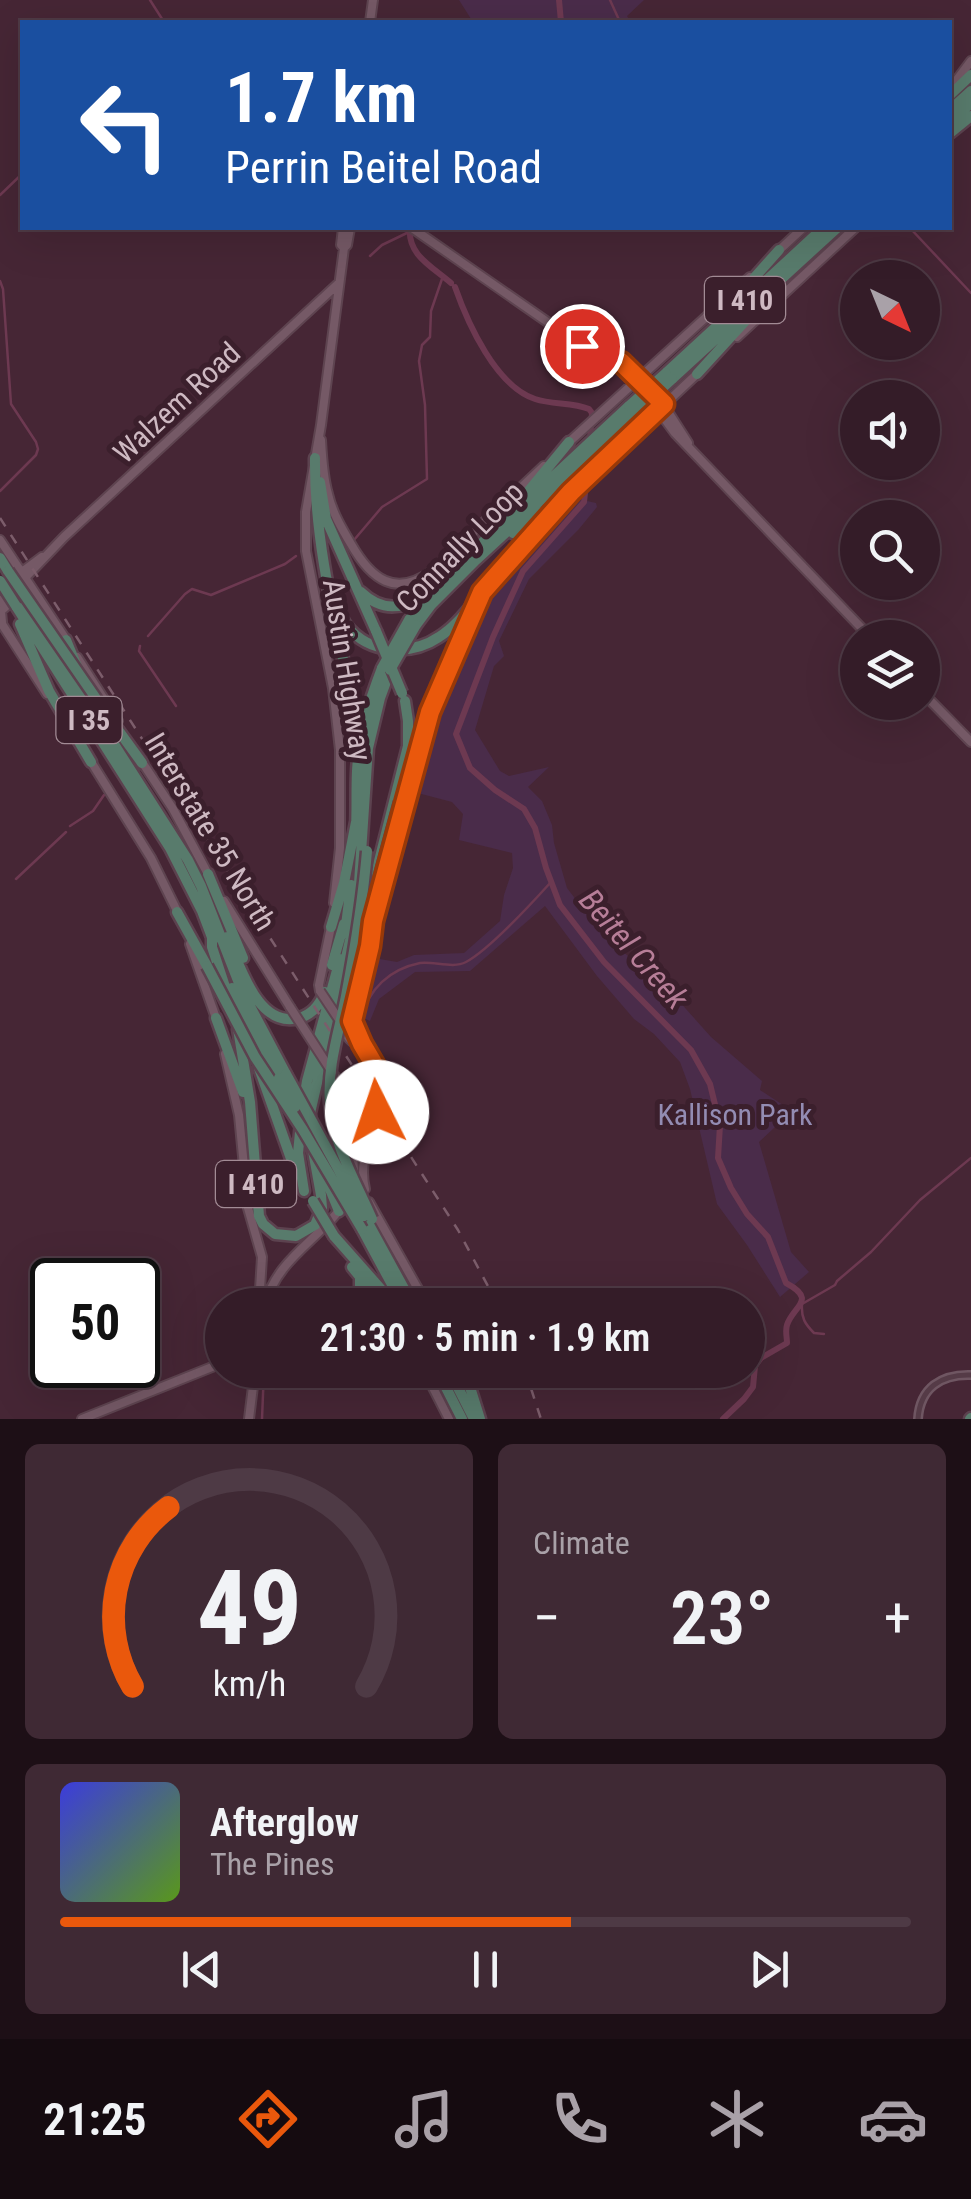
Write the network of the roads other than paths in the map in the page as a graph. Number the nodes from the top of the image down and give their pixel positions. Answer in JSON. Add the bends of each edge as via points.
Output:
{"nodes":[{"id":1,"x":971,"y":61,"type":"edge"},
{"id":2,"x":952,"y":89,"type":"edge"},
{"id":3,"x":971,"y":90,"type":"edge"},
{"id":4,"x":971,"y":103,"type":"edge"},
{"id":5,"x":952,"y":108,"type":"edge"},
{"id":6,"x":971,"y":118,"type":"edge"},
{"id":7,"x":952,"y":120,"type":"edge"},
{"id":8,"x":952,"y":134,"type":"edge"},
{"id":9,"x":346,"y":230,"type":"edge"},
{"id":10,"x":416,"y":230,"type":"edge"},
{"id":11,"x":801,"y":230,"type":"edge"},
{"id":12,"x":822,"y":230,"type":"edge"},
{"id":13,"x":836,"y":230,"type":"edge"},
{"id":14,"x":853,"y":230,"type":"edge"},
{"id":15,"x":779,"y":250,"type":"junction"},
{"id":16,"x":339,"y":283,"type":"junction"},
{"id":17,"x":777,"y":284,"type":"junction"},
{"id":18,"x":318,"y":302,"type":"junction"},
{"id":19,"x":335,"y":311,"type":"junction"},
{"id":20,"x":618,"y":363,"type":"junction"},
{"id":21,"x":656,"y":364,"type":"junction"},
{"id":22,"x":697,"y":374,"type":"junction"},
{"id":23,"x":637,"y":380,"type":"junction"},
{"id":24,"x":673,"y":380,"type":"junction"},
{"id":25,"x":619,"y":396,"type":"junction"},
{"id":26,"x":661,"y":407,"type":"junction"},
{"id":27,"x":632,"y":410,"type":"junction"},
{"id":28,"x":645,"y":422,"type":"junction"},
{"id":29,"x":673,"y":424,"type":"junction"},
{"id":30,"x":572,"y":439,"type":"junction"},
{"id":31,"x":318,"y":454,"type":"junction"},
{"id":32,"x":571,"y":492,"type":"junction"},
{"id":33,"x":319,"y":531,"type":"junction"},
{"id":34,"x":0,"y":540,"type":"edge"},
{"id":35,"x":486,"y":540,"type":"junction"},
{"id":36,"x":0,"y":558,"type":"edge"},
{"id":37,"x":476,"y":560,"type":"junction"},
{"id":38,"x":33,"y":566,"type":"junction"},
{"id":39,"x":455,"y":568,"type":"junction"},
{"id":40,"x":23,"y":575,"type":"junction"},
{"id":41,"x":3,"y":577,"type":"edge"},
{"id":42,"x":353,"y":584,"type":"junction"},
{"id":43,"x":34,"y":592,"type":"junction"},
{"id":44,"x":482,"y":592,"type":"junction"},
{"id":45,"x":0,"y":602,"type":"edge"},
{"id":46,"x":17,"y":605,"type":"junction"},
{"id":47,"x":853,"y":620,"type":"edge"},
{"id":48,"x":412,"y":622,"type":"junction"},
{"id":49,"x":1,"y":624,"type":"edge"},
{"id":50,"x":66,"y":640,"type":"junction"},
{"id":51,"x":386,"y":670,"type":"junction"},
{"id":52,"x":404,"y":697,"type":"junction"},
{"id":53,"x":940,"y":710,"type":"edge"},
{"id":54,"x":971,"y":742,"type":"edge"},
{"id":55,"x":91,"y":762,"type":"junction"},
{"id":56,"x":127,"y":762,"type":"junction"},
{"id":57,"x":142,"y":763,"type":"junction"},
{"id":58,"x":367,"y":766,"type":"junction"},
{"id":59,"x":357,"y":777,"type":"junction"},
{"id":60,"x":356,"y":821,"type":"junction"},
{"id":61,"x":208,"y":874,"type":"junction"},
{"id":62,"x":201,"y":886,"type":"junction"},
{"id":63,"x":177,"y":912,"type":"junction"},
{"id":64,"x":366,"y":913,"type":"junction"},
{"id":65,"x":347,"y":919,"type":"junction"},
{"id":66,"x":331,"y":927,"type":"junction"},
{"id":67,"x":212,"y":937,"type":"junction"},
{"id":68,"x":362,"y":980,"type":"junction"},
{"id":69,"x":344,"y":1002,"type":"junction"},
{"id":70,"x":261,"y":1006,"type":"junction"},
{"id":71,"x":216,"y":1018,"type":"junction"},
{"id":72,"x":339,"y":1020,"type":"junction"},
{"id":73,"x":352,"y":1021,"type":"junction"},
{"id":74,"x":362,"y":1044,"type":"junction"},
{"id":75,"x":325,"y":1046,"type":"junction"},
{"id":76,"x":258,"y":1053,"type":"junction"},
{"id":77,"x":282,"y":1076,"type":"junction"},
{"id":78,"x":318,"y":1076,"type":"junction"},
{"id":79,"x":252,"y":1126,"type":"junction"},
{"id":80,"x":300,"y":1134,"type":"junction"},
{"id":81,"x":361,"y":1185,"type":"junction"},
{"id":82,"x":304,"y":1190,"type":"junction"},
{"id":83,"x":332,"y":1194,"type":"junction"},
{"id":84,"x":348,"y":1198,"type":"junction"},
{"id":85,"x":311,"y":1202,"type":"junction"},
{"id":86,"x":340,"y":1211,"type":"junction"},
{"id":87,"x":371,"y":1224,"type":"junction"},
{"id":88,"x":331,"y":1237,"type":"junction"},
{"id":89,"x":281,"y":1268,"type":"junction"},
{"id":90,"x":262,"y":1274,"type":"junction"},
{"id":91,"x":360,"y":1276,"type":"junction"},
{"id":92,"x":262,"y":1288,"type":"edge"},
{"id":93,"x":271,"y":1288,"type":"edge"},
{"id":94,"x":360,"y":1288,"type":"edge"},
{"id":95,"x":370,"y":1288,"type":"edge"},
{"id":96,"x":379,"y":1288,"type":"edge"},
{"id":97,"x":396,"y":1288,"type":"edge"},
{"id":98,"x":404,"y":1288,"type":"edge"},
{"id":99,"x":415,"y":1288,"type":"edge"},
{"id":100,"x":205,"y":1369,"type":"edge"},
{"id":101,"x":971,"y":1375,"type":"edge"},
{"id":102,"x":253,"y":1388,"type":"edge"},
{"id":103,"x":433,"y":1388,"type":"edge"},
{"id":104,"x":446,"y":1388,"type":"edge"},
{"id":105,"x":461,"y":1388,"type":"edge"},
{"id":106,"x":470,"y":1388,"type":"edge"},
{"id":107,"x":82,"y":1419,"type":"edge"},
{"id":108,"x":249,"y":1419,"type":"edge"},
{"id":109,"x":449,"y":1419,"type":"edge"},
{"id":110,"x":462,"y":1419,"type":"edge"},
{"id":111,"x":480,"y":1419,"type":"edge"},
{"id":112,"x":918,"y":1419,"type":"edge"}],
"edges":[{"from":1,"to":2,"type":"main road"},
{"from":3,"to":5,"type":"highway"},
{"from":4,"to":7,"type":"highway"},
{"from":6,"to":8,"type":"highway"},
{"from":9,"to":16,"type":"main road","name":"Austin Highway"},
{"from":10,"to":20,"type":"main road","via":[[582,346]]},
{"from":11,"to":15,"type":"main road"},
{"from":12,"to":24,"type":"highway","name":"Connally Loop","number":"I 410"},
{"from":13,"to":17,"type":"highway","name":"Connally Loop","number":"I 410"},
{"from":14,"to":22,"type":"main road"},
{"from":15,"to":21,"type":"main road"},
{"from":15,"to":24,"type":"highway"},
{"from":16,"to":18,"type":"main road","name":"Walzem Road"},
{"from":16,"to":19,"type":"main road","name":"Austin Highway"},
{"from":17,"to":22,"type":"highway"},
{"from":17,"to":24,"type":"highway","name":"Connally Loop","number":"I 410"},
{"from":18,"to":19,"type":"main road","via":[[329,301]]},
{"from":18,"to":38,"type":"main road","name":"Walzem Road"},
{"from":19,"to":31,"type":"main road","name":"Austin Highway"},
{"from":20,"to":21,"type":"main road"},
{"from":20,"to":23,"type":"main road"},
{"from":20,"to":25,"type":"main road","via":[[624,375]]},
{"from":21,"to":23,"type":"main road"},
{"from":21,"to":24,"type":"main road","via":[[652,376],[666,393]]},
{"from":22,"to":24,"type":"main road"},
{"from":23,"to":25,"type":"main road"},
{"from":23,"to":26,"type":"main road"},
{"from":24,"to":26,"type":"main road"},
{"from":24,"to":27,"type":"highway","name":"Connally Loop","number":"I 410","bridge":true},
{"from":24,"to":29,"type":"main road"},
{"from":25,"to":28,"type":"main road","via":[[634,394],[646,408]]},
{"from":25,"to":30,"type":"main road"},
{"from":26,"to":28,"type":"main road"},
{"from":26,"to":29,"type":"main road"},
{"from":27,"to":35,"type":"highway","name":"Connally Loop","number":"I 410"},
{"from":27,"to":37,"type":"highway","name":"Connally Loop","number":"I 410"},
{"from":28,"to":29,"type":"main road"},
{"from":28,"to":32,"type":"main road"},
{"from":29,"to":47,"type":"main road"},
{"from":30,"to":31,"type":"main road","name":"Austin Highway","via":[[432,571],[405,584],[375,576],[355,552],[333,509]]},
{"from":30,"to":35,"type":"highway"},
{"from":31,"to":33,"type":"highway"},
{"from":31,"to":42,"type":"highway","via":[[326,520]]},
{"from":31,"to":66,"type":"main road","name":"Austin Highway","via":[[306,551],[340,750]]},
{"from":32,"to":37,"type":"highway"},
{"from":32,"to":44,"type":"main road"},
{"from":33,"to":44,"type":"highway","via":[[344,621],[376,648],[429,644]]},
{"from":33,"to":59,"type":"highway","via":[[355,714]]},
{"from":34,"to":41,"type":"main road","name":"Interstate 35 North"},
{"from":35,"to":39,"type":"highway","name":"Connally Loop","number":"I 410"},
{"from":36,"to":41,"type":"highway"},
{"from":37,"to":48,"type":"highway","name":"Connally Loop","number":"I 410"},
{"from":38,"to":40,"type":"main road","name":"Walzem Road"},
{"from":38,"to":41,"type":"main road"},
{"from":38,"to":43,"type":"main road"},
{"from":39,"to":42,"type":"highway","via":[[399,607],[373,602]]},
{"from":39,"to":48,"type":"highway","name":"Connally Loop","number":"I 410"},
{"from":40,"to":41,"type":"main road","name":"Interstate 35 North"},
{"from":40,"to":41,"type":"main road","name":"Walzem Road"},
{"from":40,"to":43,"type":"main road","name":"Interstate 35 North"},
{"from":40,"to":45,"type":"main road","name":"Walzem Road"},
{"from":41,"to":46,"type":"highway","number":"I 35","bridge":true},
{"from":41,"to":57,"type":"highway","bridge":true},
{"from":42,"to":52,"type":"highway","bridge":true},
{"from":43,"to":49,"type":"main road","via":[[24,591],[6,606]]},
{"from":43,"to":50,"type":"main road","name":"Interstate 35 North"},
{"from":44,"to":68,"type":"main road","via":[[430,712]]},
{"from":46,"to":55,"type":"highway","via":[[53,698]]},
{"from":46,"to":56,"type":"highway","number":"I 35"},
{"from":46,"to":67,"type":"highway","number":"I 35","via":[[170,848]]},
{"from":48,"to":51,"type":"highway","name":"Connally Loop","number":"I 410","bridge":true},
{"from":49,"to":55,"type":"main road"},
{"from":50,"to":56,"type":"highway"},
{"from":50,"to":57,"type":"main road","name":"Interstate 35 North"},
{"from":51,"to":58,"type":"highway","name":"Connally Loop","number":"I 410"},
{"from":51,"to":59,"type":"highway","name":"Connally Loop","number":"I 410","via":[[366,713]]},
{"from":52,"to":64,"type":"highway","via":[[408,746]]},
{"from":52,"to":69,"type":"highway","bridge":true,"via":[[413,744]]},
{"from":53,"to":54,"type":"main road"},
{"from":55,"to":63,"type":"main road"},
{"from":56,"to":62,"type":"highway","number":"I 35"},
{"from":57,"to":61,"type":"main road","name":"Interstate 35 North"},
{"from":58,"to":69,"type":"highway","bridge":true,"via":[[367,851]]},
{"from":58,"to":75,"type":"highway","name":"Connally Loop","number":"I 410","via":[[355,911]]},
{"from":59,"to":60,"type":"highway","name":"Connally Loop","number":"I 410"},
{"from":60,"to":65,"type":"highway","name":"Connally Loop","number":"I 410"},
{"from":60,"to":66,"type":"highway"},
{"from":61,"to":70,"type":"highway"},
{"from":61,"to":81,"type":"main road","name":"Interstate 35 North","bridge":true,"via":[[350,1102],[354,1172]]},
{"from":62,"to":70,"type":"highway"},
{"from":62,"to":77,"type":"highway","number":"I 35"},
{"from":63,"to":71,"type":"main road"},
{"from":63,"to":76,"type":"highway","bridge":true},
{"from":64,"to":68,"type":"highway"},
{"from":64,"to":75,"type":"highway"},
{"from":65,"to":70,"type":"highway","number":"I 410","via":[[318,1006],[294,1020]]},
{"from":65,"to":80,"type":"highway"},
{"from":66,"to":72,"type":"main road","name":"Austin Highway","bridge":true,"via":[[319,985]]},
{"from":67,"to":76,"type":"highway"},
{"from":67,"to":79,"type":"highway","number":"I 410","via":[[240,1036]]},
{"from":68,"to":73,"type":"main road"},
{"from":69,"to":87,"type":"highway","bridge":true,"via":[[330,1104]]},
{"from":71,"to":79,"type":"highway"},
{"from":71,"to":90,"type":"main road","via":[[239,1115]]},
{"from":72,"to":73,"type":"main road"},
{"from":72,"to":74,"type":"main road","name":"Austin Highway","via":[[350,1041]]},
{"from":73,"to":74,"type":"main road"},
{"from":74,"to":81,"type":"main road","via":[[382,1091]]},
{"from":75,"to":78,"type":"highway","name":"Connally Loop","number":"I 410"},
{"from":76,"to":77,"type":"highway","number":"I 35"},
{"from":76,"to":82,"type":"highway","bridge":true},
{"from":76,"to":87,"type":"highway","bridge":true},
{"from":77,"to":87,"type":"highway","number":"I 35","bridge":true},
{"from":78,"to":79,"type":"highway","number":"I 410","via":[[310,1113],[322,1203],[318,1221],[304,1233],[279,1235],[260,1220]]},
{"from":78,"to":83,"type":"highway","via":[[319,1160]]},
{"from":80,"to":82,"type":"highway"},
{"from":80,"to":85,"type":"highway"},
{"from":81,"to":84,"type":"main road"},
{"from":81,"to":87,"type":"main road","name":"Interstate 35 North"},
{"from":82,"to":85,"type":"highway"},
{"from":83,"to":84,"type":"highway"},
{"from":83,"to":86,"type":"highway"},
{"from":84,"to":86,"type":"main road"},
{"from":85,"to":88,"type":"highway","bridge":true},
{"from":86,"to":89,"type":"main road"},
{"from":87,"to":97,"type":"highway","number":"I 35"},
{"from":87,"to":98,"type":"highway","number":"I 35"},
{"from":87,"to":99,"type":"main road","name":"Interstate 35 North"},
{"from":88,"to":91,"type":"highway"},
{"from":88,"to":96,"type":"highway"},
{"from":89,"to":90,"type":"main road"},
{"from":89,"to":93,"type":"main road"},
{"from":90,"to":92,"type":"main road"},
{"from":91,"to":94,"type":"highway"},
{"from":91,"to":95,"type":"highway"},
{"from":100,"to":107,"type":"main road"},
{"from":101,"to":112,"type":"street","via":[[932,1386]]},
{"from":102,"to":108,"type":"main road"},
{"from":103,"to":109,"type":"main road"},
{"from":104,"to":110,"type":"highway"},
{"from":105,"to":111,"type":"highway"},
{"from":106,"to":111,"type":"highway"}]}
